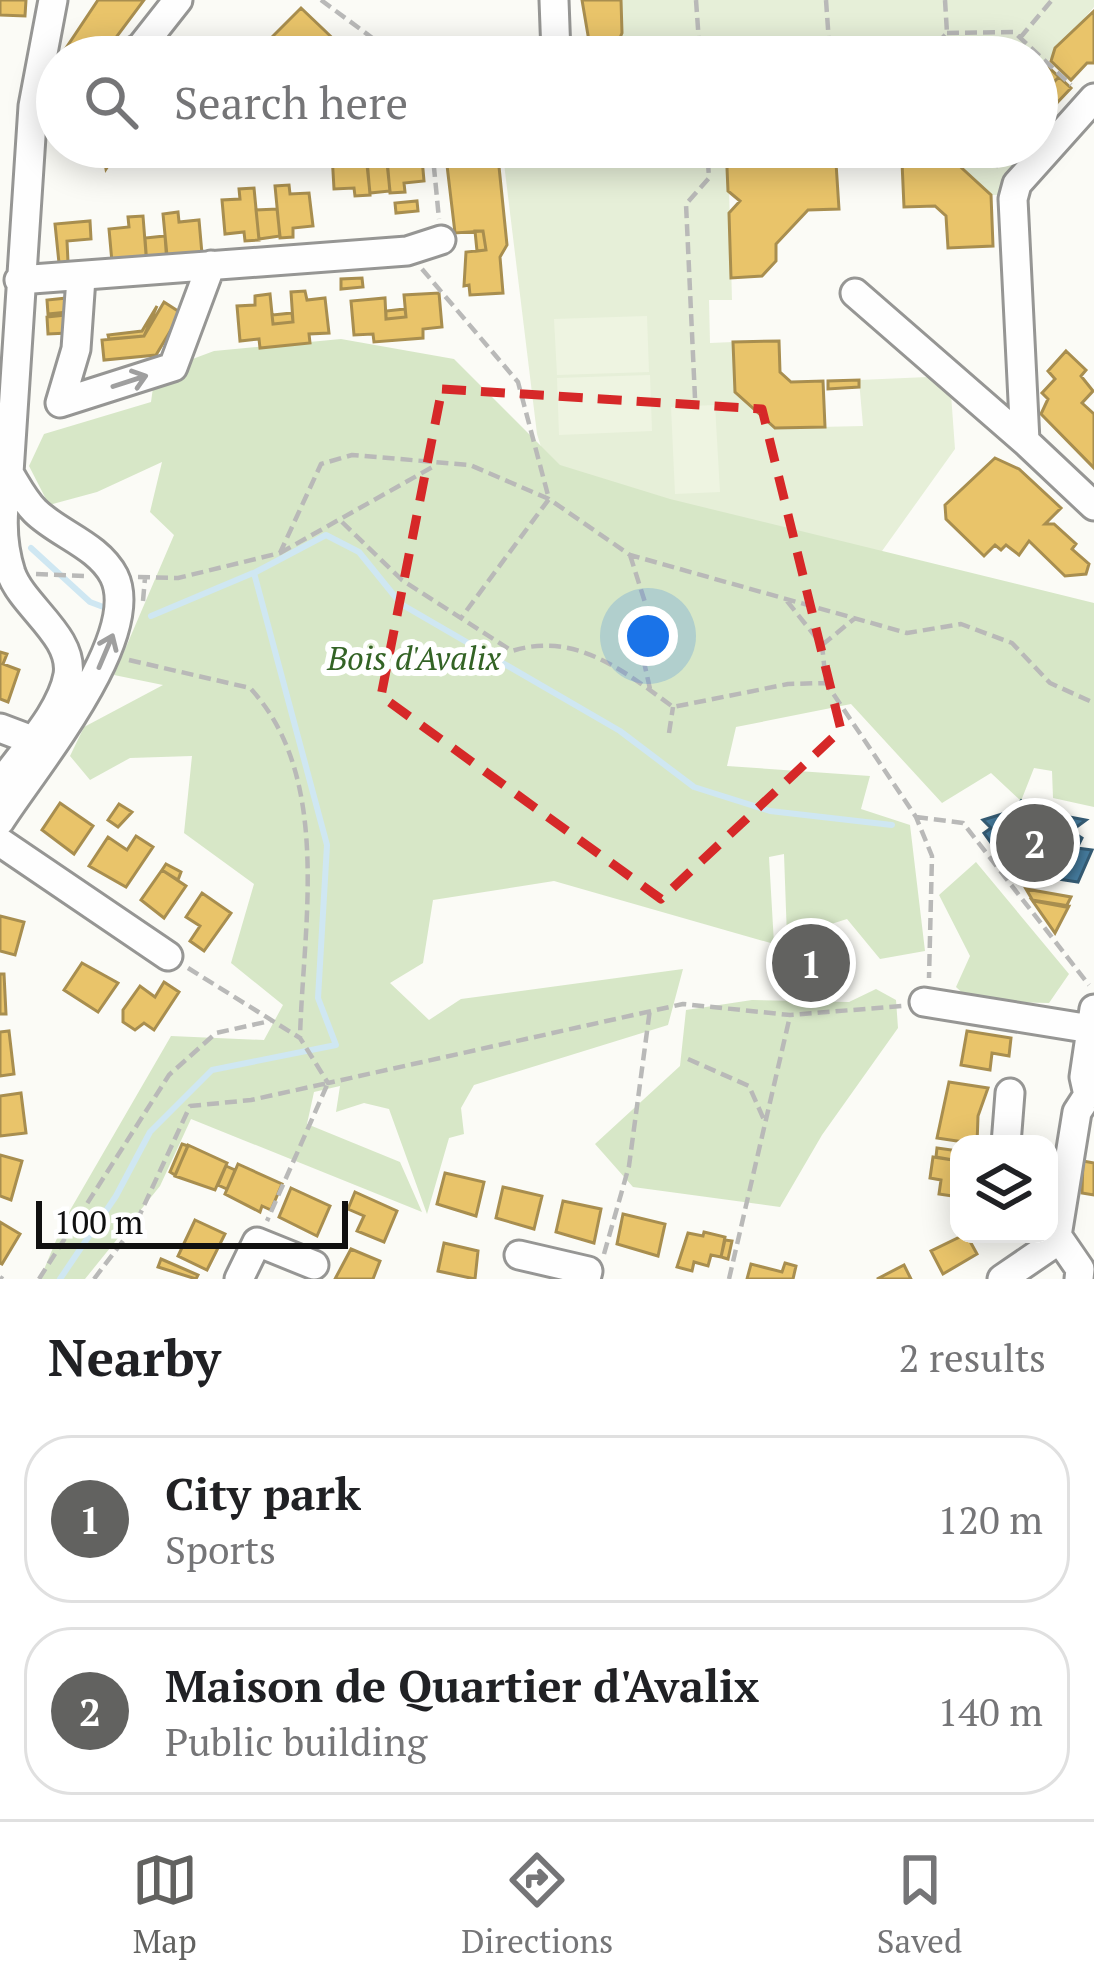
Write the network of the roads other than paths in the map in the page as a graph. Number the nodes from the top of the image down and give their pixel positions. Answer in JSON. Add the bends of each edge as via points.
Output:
{"nodes":[{"id":1,"x":52,"y":0,"type":"edge"},
{"id":2,"x":178,"y":0,"type":"edge"},
{"id":3,"x":554,"y":0,"type":"edge"},
{"id":4,"x":50,"y":36,"type":"edge"},
{"id":5,"x":149,"y":36,"type":"edge"},
{"id":6,"x":555,"y":36,"type":"edge"},
{"id":7,"x":1092,"y":100,"type":"edge"},
{"id":8,"x":1058,"y":138,"type":"edge"},
{"id":9,"x":36,"y":164,"type":"edge"},
{"id":10,"x":1031,"y":168,"type":"edge"},
{"id":11,"x":441,"y":240,"type":"road end"},
{"id":12,"x":211,"y":266,"type":"junction"},
{"id":13,"x":81,"y":278,"type":"junction"},
{"id":14,"x":19,"y":280,"type":"junction"},
{"id":15,"x":855,"y":292,"type":"dead end"},
{"id":16,"x":7,"y":386,"type":"edge"},
{"id":17,"x":60,"y":403,"type":"junction"},
{"id":18,"x":12,"y":421,"type":"junction"},
{"id":19,"x":1025,"y":440,"type":"junction"},
{"id":20,"x":9,"y":473,"type":"junction"},
{"id":21,"x":1094,"y":506,"type":"edge"},
{"id":22,"x":0,"y":728,"type":"edge"},
{"id":23,"x":40,"y":743,"type":"junction"},
{"id":24,"x":0,"y":785,"type":"edge"},
{"id":25,"x":0,"y":821,"type":"edge"},
{"id":26,"x":0,"y":842,"type":"edge"},
{"id":27,"x":168,"y":956,"type":"road end"},
{"id":28,"x":924,"y":1003,"type":"road end"},
{"id":29,"x":1093,"y":1019,"type":"edge"},
{"id":30,"x":1010,"y":1093,"type":"dead end"},
{"id":31,"x":1091,"y":1098,"type":"edge"},
{"id":32,"x":1007,"y":1135,"type":"edge"},
{"id":33,"x":1059,"y":1164,"type":"edge"},
{"id":34,"x":1058,"y":1237,"type":"joint"},
{"id":35,"x":1054,"y":1243,"type":"edge"},
{"id":36,"x":519,"y":1255,"type":"dead end"},
{"id":37,"x":314,"y":1264,"type":"dead end"},
{"id":38,"x":587,"y":1275,"type":"edge"},
{"id":39,"x":239,"y":1279,"type":"edge"},
{"id":40,"x":1002,"y":1279,"type":"edge"},
{"id":41,"x":1079,"y":1279,"type":"edge"}],
"edges":[{"from":1,"to":4,"type":"street"},
{"from":2,"to":5,"type":"street"},
{"from":3,"to":6,"type":"street"},
{"from":7,"to":8,"type":"street"},
{"from":9,"to":14,"type":"street"},
{"from":10,"to":19,"type":"street","via":[[1013,199]]},
{"from":11,"to":12,"type":"street","via":[[406,251]]},
{"from":12,"to":13,"type":"street"},
{"from":17,"to":12,"type":"street","one_way":true,"via":[[172,367]]},
{"from":13,"to":14,"type":"street"},
{"from":13,"to":17,"type":"street","via":[[76,349]]},
{"from":14,"to":16,"type":"street"},
{"from":15,"to":19,"type":"street"},
{"from":16,"to":18,"type":"street"},
{"from":17,"to":18,"type":"street"},
{"from":18,"to":20,"type":"street"},
{"from":19,"to":21,"type":"street"},
{"from":20,"to":23,"type":"street","via":[[0,517],[11,574],[62,643],[68,673]]},
{"from":23,"to":20,"type":"street","one_way":true,"via":[[108,653],[118,616],[114,576],[86,545],[37,513]]},
{"from":22,"to":23,"type":"street"},
{"from":23,"to":24,"type":"street"},
{"from":23,"to":25,"type":"street"},
{"from":26,"to":27,"type":"street"},
{"from":28,"to":29,"type":"street"},
{"from":29,"to":31,"type":"street","via":[[1084,1077]]},
{"from":30,"to":32,"type":"street"},
{"from":31,"to":33,"type":"street","via":[[1077,1112]]},
{"from":33,"to":34,"type":"street"},
{"from":34,"to":41,"type":"street"},
{"from":35,"to":40,"type":"street"},
{"from":36,"to":38,"type":"street"},
{"from":37,"to":39,"type":"street","via":[[257,1242]]}]}
